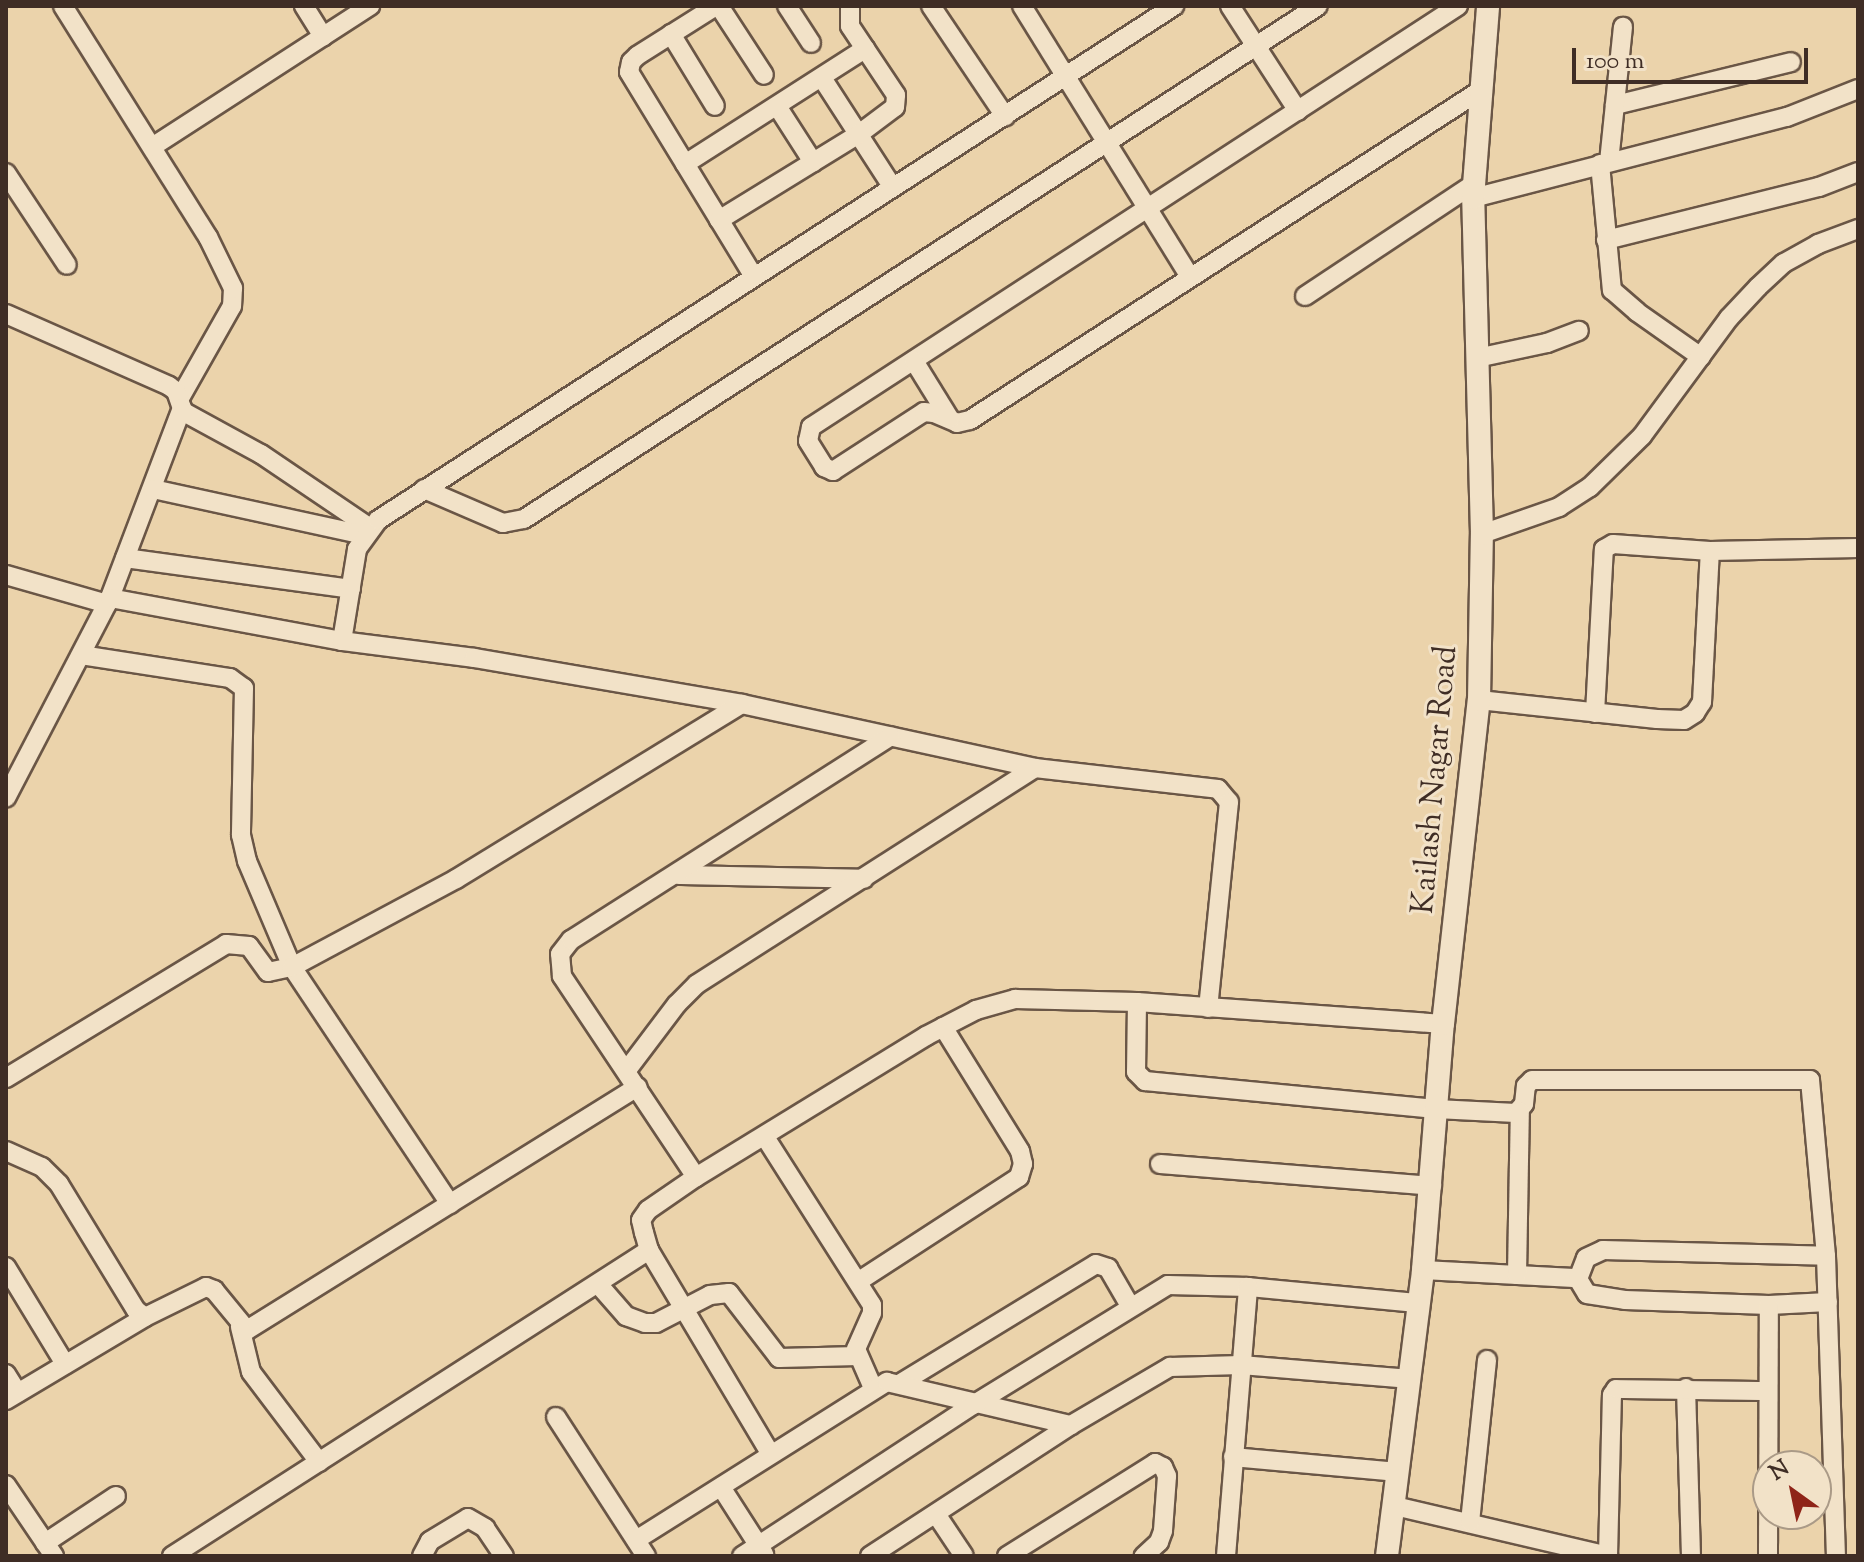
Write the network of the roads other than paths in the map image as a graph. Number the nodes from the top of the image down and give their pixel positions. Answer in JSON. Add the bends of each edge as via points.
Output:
{"nodes":[{"id":1,"x":63,"y":6,"type":"edge"},
{"id":2,"x":304,"y":6,"type":"edge"},
{"id":3,"x":370,"y":6,"type":"edge"},
{"id":4,"x":717,"y":6,"type":"edge"},
{"id":5,"x":787,"y":6,"type":"edge"},
{"id":6,"x":850,"y":6,"type":"edge"},
{"id":7,"x":931,"y":6,"type":"edge"},
{"id":8,"x":1174,"y":6,"type":"edge"},
{"id":9,"x":1230,"y":6,"type":"edge"},
{"id":10,"x":1318,"y":6,"type":"edge"},
{"id":11,"x":1458,"y":6,"type":"edge"},
{"id":12,"x":1488,"y":6,"type":"edge"},
{"id":13,"x":1030,"y":9,"type":"edge"},
{"id":14,"x":1623,"y":27,"type":"dead end"},
{"id":15,"x":671,"y":34,"type":"junction"},
{"id":16,"x":323,"y":37,"type":"junction"},
{"id":17,"x":811,"y":43,"type":"dead end"},
{"id":18,"x":1256,"y":46,"type":"junction"},
{"id":19,"x":865,"y":49,"type":"junction"},
{"id":20,"x":1791,"y":62,"type":"dead end"},
{"id":21,"x":764,"y":75,"type":"dead end"},
{"id":22,"x":1066,"y":76,"type":"junction"},
{"id":23,"x":822,"y":78,"type":"junction"},
{"id":24,"x":1858,"y":89,"type":"edge"},
{"id":25,"x":1481,"y":90,"type":"junction"},
{"id":26,"x":1615,"y":105,"type":"junction"},
{"id":27,"x":715,"y":106,"type":"dead end"},
{"id":28,"x":777,"y":106,"type":"junction"},
{"id":29,"x":1298,"y":111,"type":"junction"},
{"id":30,"x":1005,"y":116,"type":"junction"},
{"id":31,"x":859,"y":134,"type":"junction"},
{"id":32,"x":1108,"y":144,"type":"junction"},
{"id":33,"x":152,"y":147,"type":"junction"},
{"id":34,"x":813,"y":162,"type":"junction"},
{"id":35,"x":1604,"y":163,"type":"junction"},
{"id":36,"x":685,"y":164,"type":"junction"},
{"id":37,"x":1858,"y":172,"type":"edge"},
{"id":38,"x":6,"y":173,"type":"edge"},
{"id":39,"x":892,"y":186,"type":"junction"},
{"id":40,"x":1474,"y":191,"type":"junction"},
{"id":41,"x":14,"y":202,"type":"edge"},
{"id":42,"x":1149,"y":209,"type":"junction"},
{"id":43,"x":719,"y":220,"type":"junction"},
{"id":44,"x":1858,"y":229,"type":"edge"},
{"id":45,"x":1606,"y":240,"type":"junction"},
{"id":46,"x":67,"y":265,"type":"dead end"},
{"id":47,"x":1189,"y":275,"type":"junction"},
{"id":48,"x":754,"y":277,"type":"junction"},
{"id":49,"x":1305,"y":296,"type":"dead end"},
{"id":50,"x":6,"y":314,"type":"edge"},
{"id":51,"x":1579,"y":331,"type":"dead end"},
{"id":52,"x":1701,"y":357,"type":"junction"},
{"id":53,"x":1477,"y":358,"type":"junction"},
{"id":54,"x":914,"y":361,"type":"junction"},
{"id":55,"x":181,"y":405,"type":"junction"},
{"id":56,"x":950,"y":419,"type":"junction"},
{"id":57,"x":153,"y":489,"type":"junction"},
{"id":58,"x":424,"y":489,"type":"junction"},
{"id":59,"x":367,"y":531,"type":"junction"},
{"id":60,"x":1482,"y":534,"type":"junction"},
{"id":61,"x":1858,"y":548,"type":"edge"},
{"id":62,"x":1710,"y":551,"type":"junction"},
{"id":63,"x":125,"y":558,"type":"junction"},
{"id":64,"x":6,"y":575,"type":"edge"},
{"id":65,"x":351,"y":589,"type":"junction"},
{"id":66,"x":108,"y":601,"type":"junction"},
{"id":67,"x":342,"y":641,"type":"junction"},
{"id":68,"x":81,"y":655,"type":"junction"},
{"id":69,"x":1479,"y":700,"type":"junction"},
{"id":70,"x":742,"y":704,"type":"junction"},
{"id":71,"x":1595,"y":713,"type":"junction"},
{"id":72,"x":891,"y":736,"type":"junction"},
{"id":73,"x":1035,"y":768,"type":"junction"},
{"id":74,"x":6,"y":798,"type":"edge"},
{"id":75,"x":675,"y":875,"type":"junction"},
{"id":76,"x":864,"y":879,"type":"junction"},
{"id":77,"x":292,"y":967,"type":"junction"},
{"id":78,"x":1137,"y":1002,"type":"junction"},
{"id":79,"x":1208,"y":1008,"type":"junction"},
{"id":80,"x":1443,"y":1024,"type":"junction"},
{"id":81,"x":943,"y":1027,"type":"junction"},
{"id":82,"x":627,"y":1070,"type":"junction"},
{"id":83,"x":6,"y":1078,"type":"edge"},
{"id":84,"x":637,"y":1087,"type":"junction"},
{"id":85,"x":1436,"y":1109,"type":"junction"},
{"id":86,"x":1520,"y":1111,"type":"junction"},
{"id":87,"x":765,"y":1137,"type":"junction"},
{"id":88,"x":6,"y":1151,"type":"edge"},
{"id":89,"x":1160,"y":1164,"type":"dead end"},
{"id":90,"x":696,"y":1177,"type":"junction"},
{"id":91,"x":1432,"y":1186,"type":"junction"},
{"id":92,"x":450,"y":1204,"type":"junction"},
{"id":93,"x":649,"y":1250,"type":"junction"},
{"id":94,"x":1826,"y":1256,"type":"junction"},
{"id":95,"x":6,"y":1267,"type":"edge"},
{"id":96,"x":1423,"y":1270,"type":"junction"},
{"id":97,"x":1517,"y":1275,"type":"junction"},
{"id":98,"x":1578,"y":1279,"type":"junction"},
{"id":99,"x":859,"y":1281,"type":"junction"},
{"id":100,"x":598,"y":1284,"type":"junction"},
{"id":101,"x":1248,"y":1287,"type":"junction"},
{"id":102,"x":1828,"y":1302,"type":"junction"},
{"id":103,"x":1418,"y":1303,"type":"junction"},
{"id":104,"x":1769,"y":1305,"type":"junction"},
{"id":105,"x":1130,"y":1306,"type":"junction"},
{"id":106,"x":683,"y":1309,"type":"junction"},
{"id":107,"x":145,"y":1317,"type":"junction"},
{"id":108,"x":240,"y":1327,"type":"junction"},
{"id":109,"x":858,"y":1356,"type":"junction"},
{"id":110,"x":1487,"y":1360,"type":"dead end"},
{"id":111,"x":65,"y":1364,"type":"junction"},
{"id":112,"x":1241,"y":1365,"type":"junction"},
{"id":113,"x":6,"y":1374,"type":"edge"},
{"id":114,"x":1410,"y":1379,"type":"junction"},
{"id":115,"x":901,"y":1383,"type":"junction"},
{"id":116,"x":873,"y":1388,"type":"junction"},
{"id":117,"x":1686,"y":1388,"type":"junction"},
{"id":118,"x":1768,"y":1391,"type":"junction"},
{"id":119,"x":12,"y":1396,"type":"edge"},
{"id":120,"x":973,"y":1405,"type":"junction"},
{"id":121,"x":556,"y":1417,"type":"dead end"},
{"id":122,"x":1071,"y":1425,"type":"junction"},
{"id":123,"x":770,"y":1453,"type":"junction"},
{"id":124,"x":1233,"y":1457,"type":"junction"},
{"id":125,"x":319,"y":1462,"type":"junction"},
{"id":126,"x":1397,"y":1472,"type":"junction"},
{"id":127,"x":6,"y":1485,"type":"edge"},
{"id":128,"x":721,"y":1487,"type":"junction"},
{"id":129,"x":116,"y":1496,"type":"dead end"},
{"id":130,"x":1395,"y":1506,"type":"junction"},
{"id":131,"x":936,"y":1514,"type":"junction"},
{"id":132,"x":1470,"y":1522,"type":"junction"},
{"id":133,"x":641,"y":1548,"type":"edge"},
{"id":134,"x":49,"y":1549,"type":"edge"},
{"id":135,"x":762,"y":1551,"type":"edge"},
{"id":136,"x":172,"y":1556,"type":"edge"},
{"id":137,"x":422,"y":1556,"type":"edge"},
{"id":138,"x":504,"y":1556,"type":"edge"},
{"id":139,"x":742,"y":1556,"type":"edge"},
{"id":140,"x":870,"y":1556,"type":"edge"},
{"id":141,"x":964,"y":1556,"type":"edge"},
{"id":142,"x":1007,"y":1556,"type":"edge"},
{"id":143,"x":1144,"y":1556,"type":"edge"},
{"id":144,"x":1226,"y":1556,"type":"edge"},
{"id":145,"x":1387,"y":1556,"type":"edge"},
{"id":146,"x":1608,"y":1556,"type":"edge"},
{"id":147,"x":1691,"y":1556,"type":"edge"},
{"id":148,"x":1768,"y":1556,"type":"edge"},
{"id":149,"x":1836,"y":1556,"type":"edge"}],
"edges":[{"from":1,"to":33,"type":"street"},
{"from":2,"to":16,"type":"street"},
{"from":3,"to":16,"type":"street"},
{"from":4,"to":15,"type":"street"},
{"from":4,"to":21,"type":"street"},
{"from":5,"to":17,"type":"street"},
{"from":6,"to":19,"type":"street","via":[[850,26]]},
{"from":7,"to":30,"type":"street"},
{"from":8,"to":22,"type":"street"},
{"from":9,"to":18,"type":"street"},
{"from":10,"to":18,"type":"street"},
{"from":11,"to":29,"type":"street"},
{"from":12,"to":25,"type":"street","name":"Kailash Nagar Road"},
{"from":13,"to":22,"type":"street"},
{"from":14,"to":26,"type":"street"},
{"from":15,"to":27,"type":"street"},
{"from":15,"to":36,"type":"street","via":[[637,56],[629,72]]},
{"from":16,"to":33,"type":"street"},
{"from":18,"to":29,"type":"street"},
{"from":18,"to":32,"type":"street"},
{"from":19,"to":23,"type":"street"},
{"from":19,"to":31,"type":"street","via":[[896,100],[891,111]]},
{"from":20,"to":26,"type":"street"},
{"from":22,"to":30,"type":"street"},
{"from":22,"to":32,"type":"street"},
{"from":23,"to":28,"type":"street"},
{"from":23,"to":31,"type":"street"},
{"from":24,"to":35,"type":"street","via":[[1787,117]]},
{"from":25,"to":40,"type":"street","name":"Kailash Nagar Road"},
{"from":25,"to":47,"type":"street"},
{"from":26,"to":35,"type":"street"},
{"from":28,"to":34,"type":"street"},
{"from":28,"to":36,"type":"street"},
{"from":29,"to":42,"type":"street"},
{"from":30,"to":39,"type":"street"},
{"from":31,"to":34,"type":"street"},
{"from":31,"to":39,"type":"street"},
{"from":32,"to":42,"type":"street"},
{"from":32,"to":58,"type":"street","via":[[524,519],[503,523]]},
{"from":33,"to":55,"type":"street","via":[[233,288],[232,306]]},
{"from":34,"to":43,"type":"street"},
{"from":35,"to":40,"type":"street"},
{"from":35,"to":45,"type":"street"},
{"from":36,"to":43,"type":"street"},
{"from":37,"to":45,"type":"street","via":[[1819,187]]},
{"from":38,"to":41,"type":"street"},
{"from":39,"to":48,"type":"street"},
{"from":40,"to":49,"type":"street"},
{"from":40,"to":53,"type":"street","name":"Kailash Nagar Road"},
{"from":41,"to":46,"type":"street"},
{"from":42,"to":47,"type":"street"},
{"from":42,"to":54,"type":"street"},
{"from":43,"to":48,"type":"street"},
{"from":44,"to":52,"type":"street","via":[[1784,263],[1729,318]]},
{"from":45,"to":52,"type":"street","via":[[1612,290],[1618,298]]},
{"from":47,"to":56,"type":"street","via":[[970,420]]},
{"from":48,"to":58,"type":"street"},
{"from":50,"to":55,"type":"street","via":[[169,386]]},
{"from":51,"to":53,"type":"street"},
{"from":52,"to":60,"type":"street","via":[[1642,436],[1590,487],[1559,507]]},
{"from":53,"to":60,"type":"street","name":"Kailash Nagar Road"},
{"from":54,"to":56,"type":"street"},
{"from":54,"to":56,"type":"street","via":[[811,427],[808,441],[824,467],[833,471],[924,412]]},
{"from":55,"to":57,"type":"street"},
{"from":55,"to":59,"type":"street","via":[[261,454]]},
{"from":57,"to":59,"type":"street"},
{"from":57,"to":63,"type":"street"},
{"from":58,"to":59,"type":"street"},
{"from":59,"to":65,"type":"street","via":[[357,549]]},
{"from":60,"to":69,"type":"street","name":"Kailash Nagar Road"},
{"from":61,"to":62,"type":"street"},
{"from":62,"to":71,"type":"street","via":[[1702,702],[1695,713],[1684,720]]},
{"from":62,"to":71,"type":"street","via":[[1613,544],[1604,549]]},
{"from":63,"to":65,"type":"street"},
{"from":63,"to":66,"type":"street"},
{"from":64,"to":66,"type":"street"},
{"from":65,"to":67,"type":"street"},
{"from":66,"to":67,"type":"street"},
{"from":66,"to":68,"type":"street"},
{"from":67,"to":70,"type":"street"},
{"from":68,"to":74,"type":"street"},
{"from":68,"to":77,"type":"street","via":[[230,678],[244,688],[241,835]]},
{"from":69,"to":71,"type":"street"},
{"from":69,"to":80,"type":"street","name":"Kailash Nagar Road"},
{"from":70,"to":72,"type":"street"},
{"from":70,"to":77,"type":"street","via":[[456,879]]},
{"from":72,"to":73,"type":"street"},
{"from":72,"to":75,"type":"street"},
{"from":73,"to":76,"type":"street"},
{"from":73,"to":79,"type":"street","via":[[1210,786],[1225,793],[1229,802]]},
{"from":75,"to":76,"type":"street"},
{"from":75,"to":82,"type":"street","via":[[571,940],[560,954],[562,976]]},
{"from":76,"to":82,"type":"street","via":[[697,984]]},
{"from":77,"to":83,"type":"street","via":[[268,972],[249,946],[226,944]]},
{"from":77,"to":92,"type":"street"},
{"from":78,"to":79,"type":"street"},
{"from":78,"to":81,"type":"street","via":[[1015,999]]},
{"from":78,"to":85,"type":"street","via":[[1136,1072],[1145,1081]]},
{"from":79,"to":80,"type":"street"},
{"from":80,"to":85,"type":"street","name":"Kailash Nagar Road"},
{"from":81,"to":87,"type":"street"},
{"from":81,"to":99,"type":"street","via":[[1020,1151],[1019,1177]]},
{"from":82,"to":84,"type":"street"},
{"from":84,"to":90,"type":"street"},
{"from":84,"to":92,"type":"street"},
{"from":85,"to":86,"type":"street"},
{"from":85,"to":91,"type":"street","name":"Kailash Nagar Road"},
{"from":86,"to":94,"type":"street","via":[[1532,1080],[1810,1080]]},
{"from":86,"to":97,"type":"street"},
{"from":87,"to":90,"type":"street"},
{"from":87,"to":99,"type":"street"},
{"from":88,"to":107,"type":"street","via":[[42,1167],[59,1184]]},
{"from":89,"to":91,"type":"street"},
{"from":90,"to":93,"type":"street","via":[[641,1220]]},
{"from":91,"to":96,"type":"street","name":"Kailash Nagar Road"},
{"from":92,"to":108,"type":"street","via":[[267,1320],[247,1330]]},
{"from":93,"to":100,"type":"street"},
{"from":93,"to":106,"type":"street"},
{"from":94,"to":98,"type":"street","via":[[1603,1250],[1586,1258]]},
{"from":94,"to":102,"type":"street"},
{"from":95,"to":111,"type":"street"},
{"from":96,"to":97,"type":"street"},
{"from":96,"to":103,"type":"street","name":"Kailash Nagar Road"},
{"from":97,"to":98,"type":"street"},
{"from":98,"to":104,"type":"street","via":[[1591,1296]]},
{"from":99,"to":109,"type":"street","via":[[872,1313],[858,1340]]},
{"from":100,"to":106,"type":"street","via":[[635,1321],[656,1323]]},
{"from":100,"to":125,"type":"street"},
{"from":101,"to":103,"type":"street"},
{"from":101,"to":105,"type":"street","via":[[1168,1285]]},
{"from":101,"to":112,"type":"street"},
{"from":102,"to":104,"type":"street"},
{"from":102,"to":149,"type":"street"},
{"from":103,"to":114,"type":"street","name":"Kailash Nagar Road"},
{"from":104,"to":118,"type":"street"},
{"from":105,"to":115,"type":"street","via":[[1108,1268],[1096,1264]]},
{"from":105,"to":120,"type":"street"},
{"from":106,"to":109,"type":"street","via":[[710,1295],[729,1293],[779,1358]]},
{"from":106,"to":123,"type":"street"},
{"from":107,"to":108,"type":"street","via":[[206,1287],[214,1290]]},
{"from":107,"to":111,"type":"street"},
{"from":108,"to":125,"type":"street","via":[[251,1372]]},
{"from":109,"to":116,"type":"street"},
{"from":110,"to":132,"type":"street"},
{"from":111,"to":119,"type":"street"},
{"from":112,"to":114,"type":"street"},
{"from":112,"to":122,"type":"street","via":[[1170,1367]]},
{"from":112,"to":124,"type":"street"},
{"from":113,"to":119,"type":"street"},
{"from":114,"to":126,"type":"street","name":"Kailash Nagar Road"},
{"from":115,"to":116,"type":"street"},
{"from":115,"to":120,"type":"street"},
{"from":116,"to":123,"type":"street"},
{"from":117,"to":118,"type":"street"},
{"from":117,"to":146,"type":"street","via":[[1622,1387],[1612,1395]]},
{"from":117,"to":147,"type":"street"},
{"from":118,"to":148,"type":"street"},
{"from":120,"to":122,"type":"street"},
{"from":120,"to":135,"type":"street"},
{"from":121,"to":133,"type":"street"},
{"from":122,"to":131,"type":"street"},
{"from":123,"to":128,"type":"street"},
{"from":124,"to":126,"type":"street"},
{"from":124,"to":144,"type":"street"},
{"from":125,"to":136,"type":"street"},
{"from":126,"to":130,"type":"street","name":"Kailash Nagar Road"},
{"from":127,"to":134,"type":"street"},
{"from":128,"to":133,"type":"street"},
{"from":128,"to":135,"type":"street"},
{"from":129,"to":134,"type":"street"},
{"from":130,"to":132,"type":"street"},
{"from":130,"to":145,"type":"street","name":"Kailash Nagar Road"},
{"from":131,"to":140,"type":"street"},
{"from":131,"to":141,"type":"street"},
{"from":132,"to":146,"type":"street"},
{"from":135,"to":139,"type":"street"},
{"from":137,"to":138,"type":"street","via":[[430,1541],[468,1518],[485,1528]]},
{"from":142,"to":143,"type":"street","via":[[1155,1463],[1167,1476],[1163,1531]]}]}
